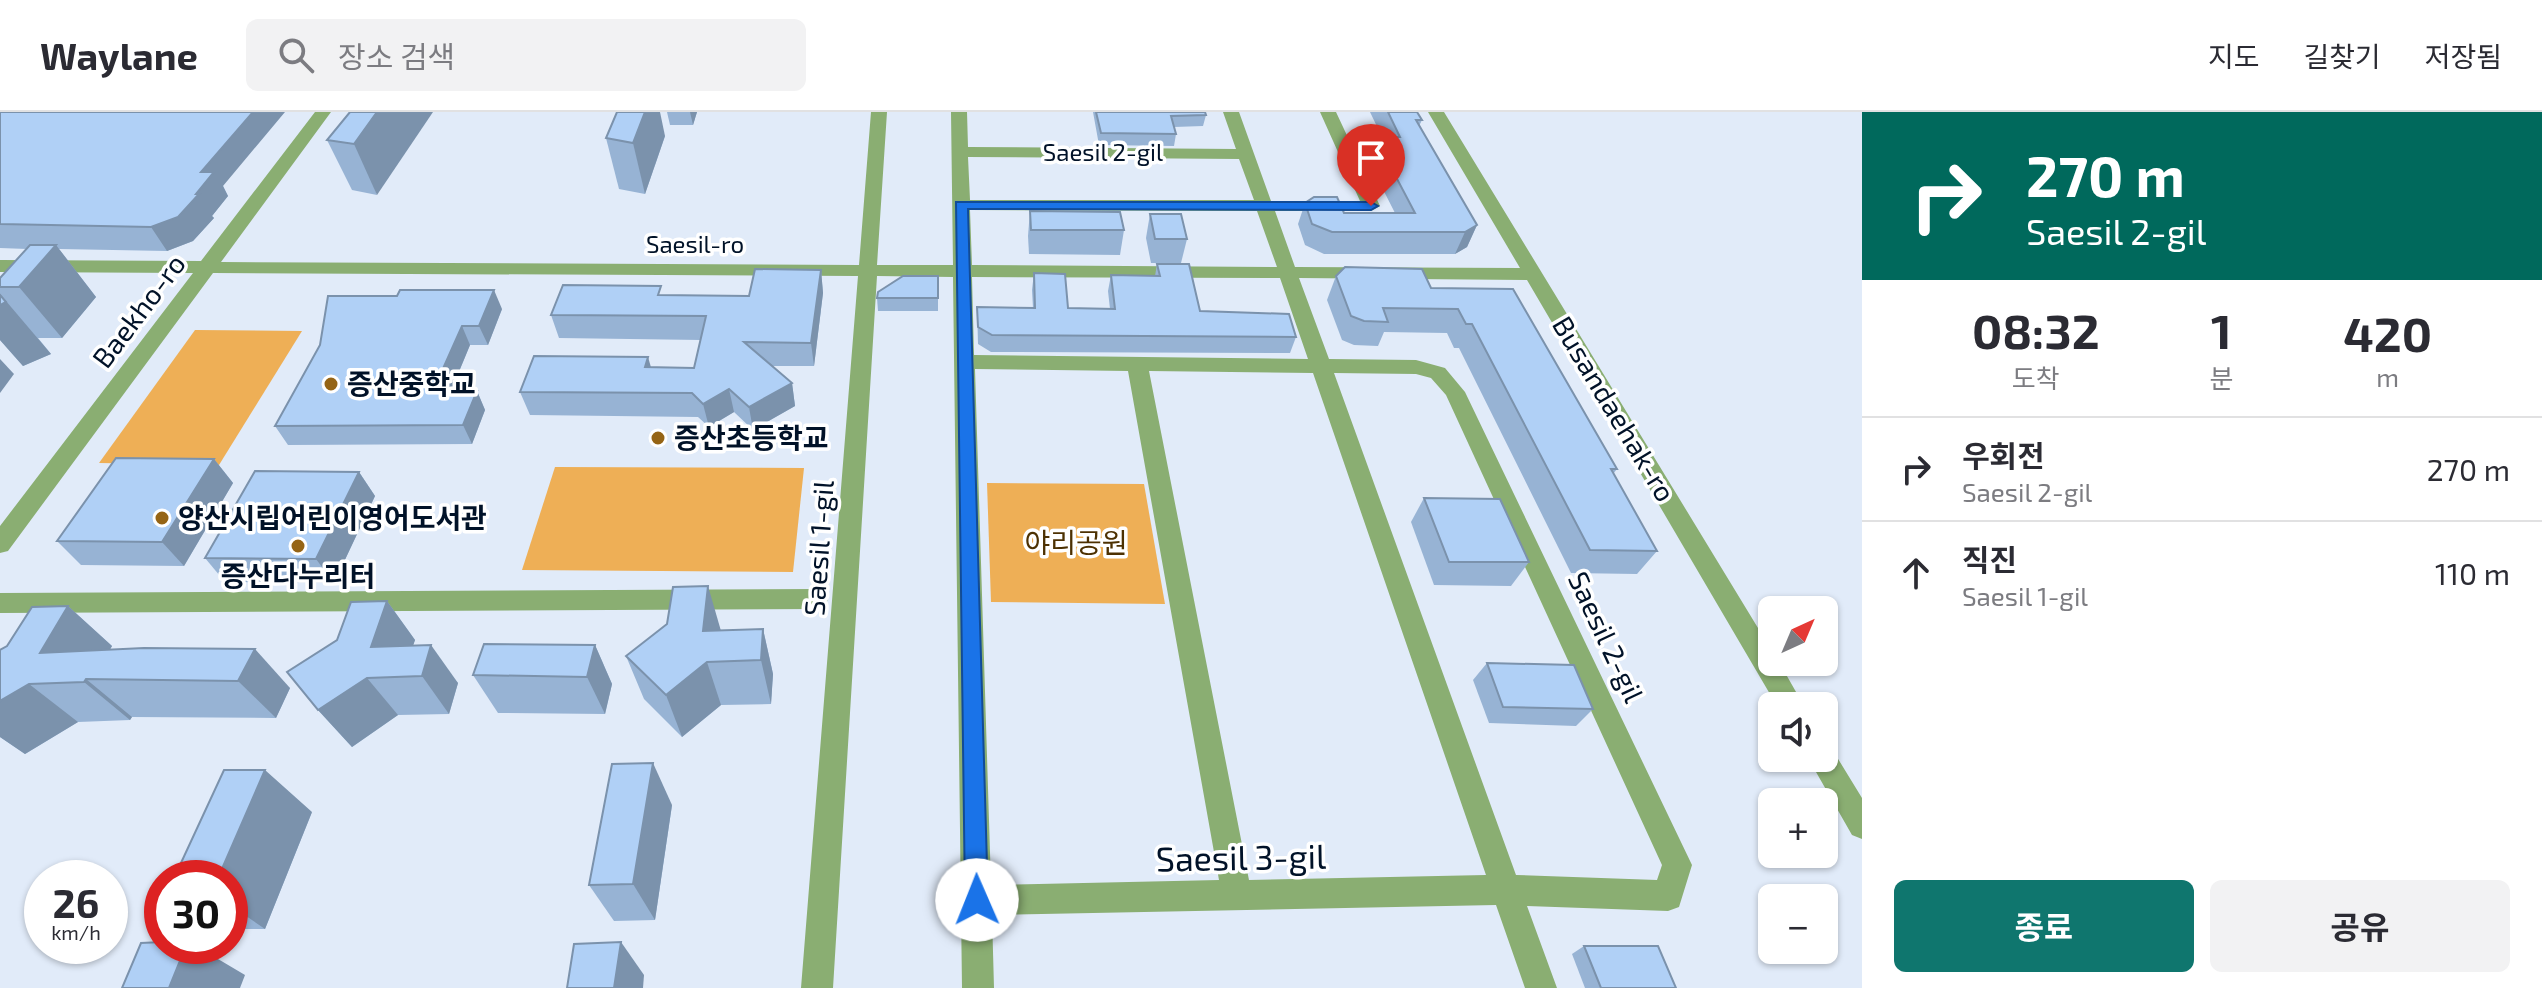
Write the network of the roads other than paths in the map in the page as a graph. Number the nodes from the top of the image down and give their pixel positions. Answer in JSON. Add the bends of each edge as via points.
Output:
{"nodes":[{"id":1,"x":323,"y":112,"type":"edge"},
{"id":2,"x":879,"y":112,"type":"edge"},
{"id":3,"x":959,"y":112,"type":"edge"},
{"id":4,"x":1231,"y":112,"type":"edge"},
{"id":5,"x":1328,"y":112,"type":"edge"},
{"id":6,"x":1436,"y":112,"type":"edge"},
{"id":7,"x":960,"y":152,"type":"junction"},
{"id":8,"x":1246,"y":154,"type":"junction"},
{"id":9,"x":961,"y":205,"type":"junction"},
{"id":10,"x":1264,"y":207,"type":"junction"},
{"id":11,"x":0,"y":266,"type":"edge"},
{"id":12,"x":207,"y":267,"type":"junction"},
{"id":13,"x":868,"y":270,"type":"junction"},
{"id":14,"x":961,"y":271,"type":"junction"},
{"id":15,"x":1287,"y":273,"type":"junction"},
{"id":16,"x":1533,"y":274,"type":"junction"},
{"id":17,"x":964,"y":362,"type":"junction"},
{"id":18,"x":1137,"y":364,"type":"junction"},
{"id":19,"x":1320,"y":365,"type":"junction"},
{"id":20,"x":0,"y":544,"type":"edge"},
{"id":21,"x":816,"y":599,"type":"dead end"},
{"id":22,"x":0,"y":603,"type":"edge"},
{"id":23,"x":1783,"y":692,"type":"edge"},
{"id":24,"x":1830,"y":772,"type":"edge"},
{"id":25,"x":1862,"y":825,"type":"edge"},
{"id":26,"x":1507,"y":890,"type":"junction"},
{"id":27,"x":1237,"y":896,"type":"junction"},
{"id":28,"x":977,"y":900,"type":"junction"},
{"id":29,"x":817,"y":988,"type":"edge"},
{"id":30,"x":978,"y":988,"type":"edge"},
{"id":31,"x":1541,"y":988,"type":"edge"}],
"edges":[{"from":1,"to":12,"type":"street","name":"Baekho-ro"},
{"from":2,"to":13,"type":"street","name":"Saesil 1-gil"},
{"from":3,"to":7,"type":"street"},
{"from":4,"to":8,"type":"street"},
{"from":5,"to":10,"type":"street","via":[[1371,206]]},
{"from":6,"to":16,"type":"street","name":"Busandaehak-ro"},
{"from":7,"to":8,"type":"street","name":"Saesil 2-gil"},
{"from":7,"to":9,"type":"street"},
{"from":8,"to":10,"type":"street"},
{"from":9,"to":10,"type":"street","name":"Saesil 2-gil"},
{"from":9,"to":14,"type":"street"},
{"from":10,"to":15,"type":"street"},
{"from":11,"to":12,"type":"street","name":"Saesil-ro"},
{"from":12,"to":13,"type":"street","name":"Saesil-ro"},
{"from":12,"to":20,"type":"street","name":"Baekho-ro"},
{"from":13,"to":14,"type":"street","name":"Saesil-ro"},
{"from":13,"to":29,"type":"street","name":"Saesil 1-gil"},
{"from":14,"to":15,"type":"street","name":"Saesil-ro"},
{"from":14,"to":17,"type":"street"},
{"from":15,"to":16,"type":"street","name":"Saesil-ro"},
{"from":15,"to":19,"type":"street"},
{"from":16,"to":23,"type":"street","name":"Busandaehak-ro"},
{"from":17,"to":18,"type":"street"},
{"from":17,"to":28,"type":"street"},
{"from":18,"to":19,"type":"street","name":"Saesil 2-gil"},
{"from":18,"to":27,"type":"street"},
{"from":19,"to":26,"type":"street"},
{"from":19,"to":26,"type":"street","name":"Saesil 2-gil","via":[[1416,367],[1438,373],[1455,392],[1677,865],[1668,896]]},
{"from":21,"to":22,"type":"street"},
{"from":24,"to":25,"type":"street"},
{"from":26,"to":27,"type":"street","name":"Saesil 3-gil"},
{"from":26,"to":31,"type":"street"},
{"from":27,"to":28,"type":"street","name":"Saesil 3-gil"},
{"from":28,"to":30,"type":"street"}]}
